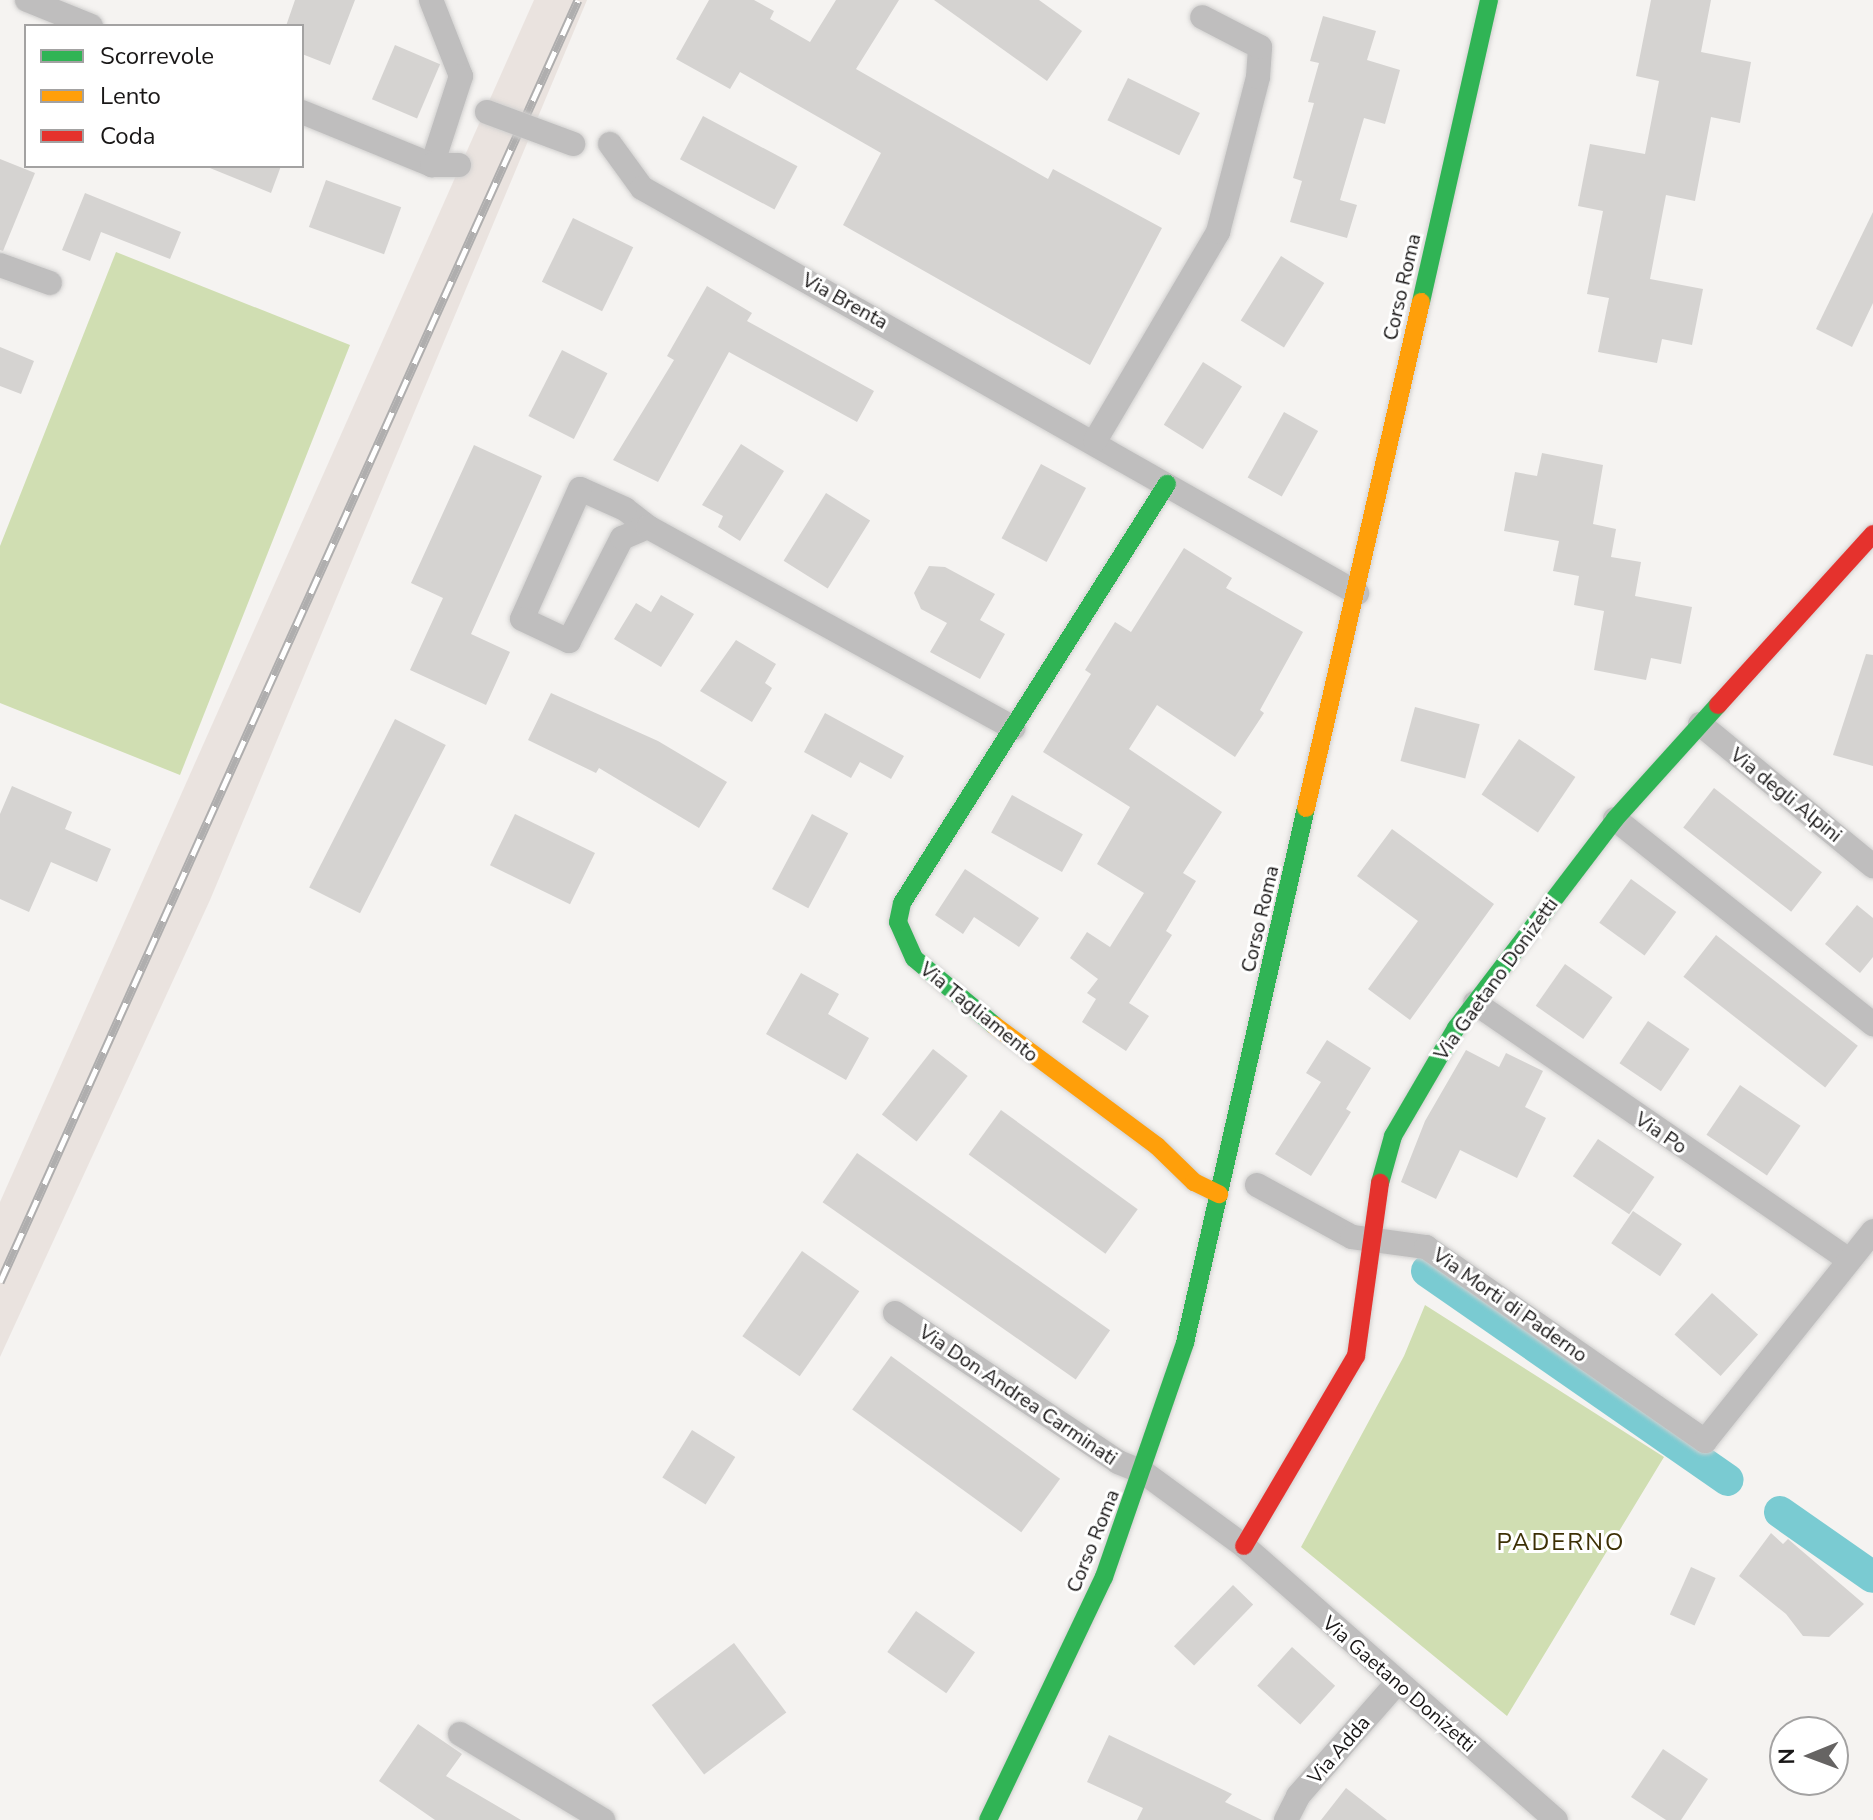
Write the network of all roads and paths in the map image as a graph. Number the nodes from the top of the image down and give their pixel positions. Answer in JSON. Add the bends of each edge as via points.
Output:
{"nodes":[{"id":1,"x":27,"y":0,"type":"edge"},
{"id":2,"x":431,"y":0,"type":"edge"},
{"id":3,"x":1489,"y":0,"type":"edge"},
{"id":4,"x":1202,"y":17,"type":"dead end"},
{"id":5,"x":86,"y":24,"type":"edge"},
{"id":6,"x":487,"y":112,"type":"dead end"},
{"id":7,"x":304,"y":113,"type":"edge"},
{"id":8,"x":573,"y":144,"type":"dead end"},
{"id":9,"x":610,"y":144,"type":"dead end"},
{"id":10,"x":432,"y":165,"type":"junction"},
{"id":11,"x":459,"y":165,"type":"dead end"},
{"id":12,"x":0,"y":265,"type":"edge"},
{"id":13,"x":50,"y":283,"type":"dead end"},
{"id":14,"x":1095,"y":441,"type":"junction"},
{"id":15,"x":1167,"y":484,"type":"junction"},
{"id":16,"x":648,"y":527,"type":"junction"},
{"id":17,"x":1873,"y":534,"type":"edge"},
{"id":18,"x":1357,"y":593,"type":"junction"},
{"id":19,"x":1700,"y":724,"type":"junction"},
{"id":20,"x":1013,"y":728,"type":"junction"},
{"id":21,"x":1615,"y":819,"type":"junction"},
{"id":22,"x":1873,"y":866,"type":"edge"},
{"id":23,"x":1475,"y":1003,"type":"junction"},
{"id":24,"x":1873,"y":1024,"type":"edge"},
{"id":25,"x":1257,"y":1185,"type":"dead end"},
{"id":26,"x":1219,"y":1194,"type":"junction"},
{"id":27,"x":1873,"y":1231,"type":"edge"},
{"id":28,"x":1374,"y":1238,"type":"junction"},
{"id":29,"x":1849,"y":1260,"type":"junction"},
{"id":30,"x":895,"y":1313,"type":"dead end"},
{"id":31,"x":1143,"y":1472,"type":"junction"},
{"id":32,"x":1244,"y":1546,"type":"junction"},
{"id":33,"x":1397,"y":1683,"type":"junction"},
{"id":34,"x":460,"y":1734,"type":"dead end"},
{"id":35,"x":603,"y":1820,"type":"edge"},
{"id":36,"x":988,"y":1820,"type":"edge"},
{"id":37,"x":1286,"y":1820,"type":"edge"},
{"id":38,"x":1556,"y":1820,"type":"edge"}],
"edges":[{"from":1,"to":5,"type":"street"},
{"from":2,"to":10,"type":"street","via":[[461,76]]},
{"from":3,"to":18,"type":"street","name":"Corso Roma"},
{"from":4,"to":14,"type":"street","via":[[1260,47],[1258,77],[1218,232]]},
{"from":6,"to":8,"type":"street","bridge":true},
{"from":7,"to":10,"type":"street"},
{"from":9,"to":14,"type":"street","name":"Via Brenta","via":[[642,188]]},
{"from":10,"to":11,"type":"street"},
{"from":12,"to":13,"type":"street"},
{"from":14,"to":15,"type":"street","name":"Via Brenta"},
{"from":15,"to":18,"type":"street","name":"Via Brenta"},
{"from":15,"to":20,"type":"street","name":"Via Tagliamento"},
{"from":16,"to":16,"type":"street","via":[[622,538],[569,641],[522,619],[580,489],[625,509]]},
{"from":16,"to":20,"type":"street"},
{"from":17,"to":19,"type":"street","name":"Via Gaetano Donizetti"},
{"from":18,"to":26,"type":"street","name":"Corso Roma"},
{"from":19,"to":21,"type":"street","name":"Via Gaetano Donizetti"},
{"from":19,"to":22,"type":"street","name":"Via degli Alpini"},
{"from":20,"to":26,"type":"street","name":"Via Tagliamento","via":[[902,903],[902,940],[914,958],[1038,1061],[1157,1146],[1194,1182]]},
{"from":21,"to":23,"type":"street","name":"Via Gaetano Donizetti"},
{"from":21,"to":24,"type":"street"},
{"from":23,"to":28,"type":"street","name":"Via Gaetano Donizetti","via":[[1393,1136],[1378,1190]]},
{"from":23,"to":29,"type":"street","name":"Via Po"},
{"from":25,"to":28,"type":"street","name":"Via Morti di Paderno","via":[[1352,1237]]},
{"from":26,"to":31,"type":"street","name":"Corso Roma","via":[[1185,1343]]},
{"from":27,"to":29,"type":"street"},
{"from":28,"to":29,"type":"street","name":"Via Morti di Paderno","via":[[1426,1247],[1705,1441]]},
{"from":28,"to":32,"type":"street","name":"Via Gaetano Donizetti","via":[[1356,1356]]},
{"from":30,"to":31,"type":"street","name":"Via Don Andrea Carminati","via":[[1118,1462]]},
{"from":31,"to":32,"type":"street","name":"Via Gaetano Donizetti"},
{"from":31,"to":36,"type":"street","name":"Corso Roma","via":[[1098,1591]]},
{"from":32,"to":33,"type":"street","name":"Via Gaetano Donizetti"},
{"from":33,"to":37,"type":"street","name":"Via Adda","via":[[1298,1796]]},
{"from":33,"to":38,"type":"street","name":"Via Gaetano Donizetti"},
{"from":34,"to":35,"type":"street"}]}
